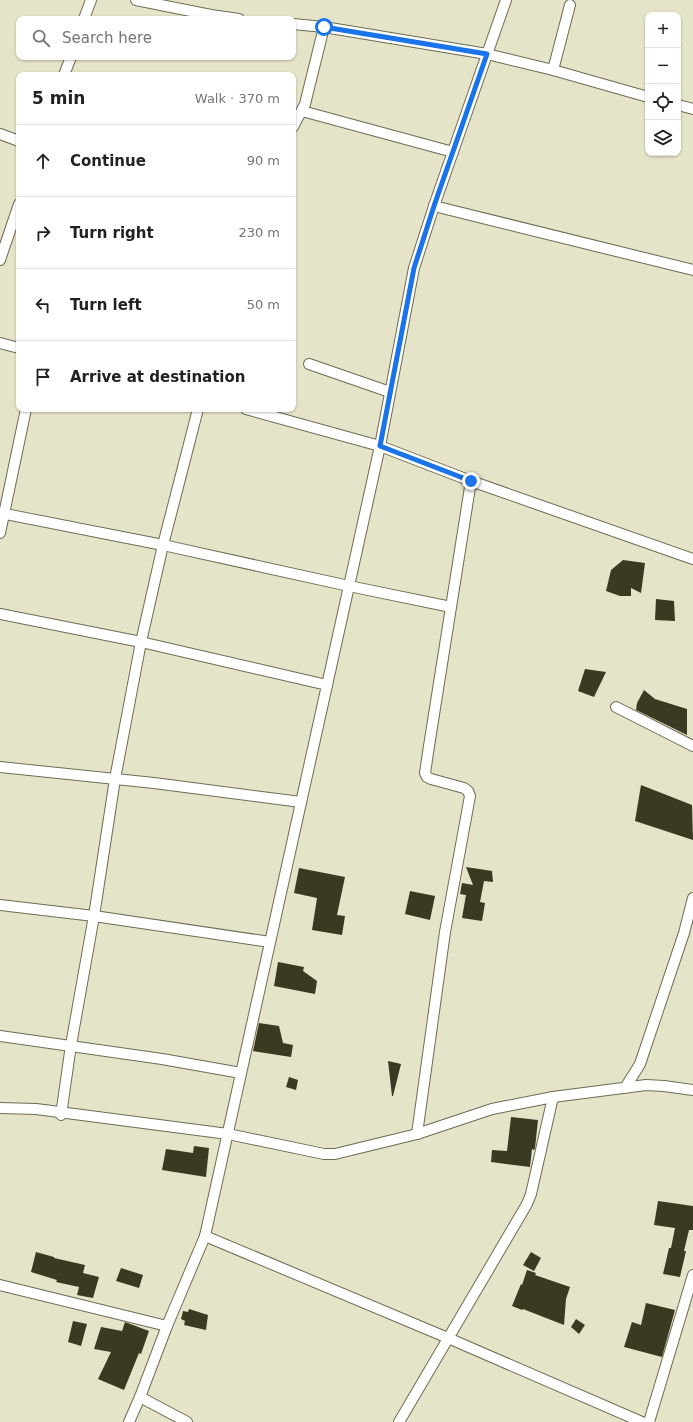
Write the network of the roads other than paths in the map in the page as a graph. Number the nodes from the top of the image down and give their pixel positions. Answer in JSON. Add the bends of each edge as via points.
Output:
{"nodes":[{"id":1,"x":91,"y":0,"type":"edge"},
{"id":2,"x":136,"y":0,"type":"edge"},
{"id":3,"x":506,"y":0,"type":"edge"},
{"id":4,"x":570,"y":5,"type":"dead end"},
{"id":5,"x":85,"y":16,"type":"edge"},
{"id":6,"x":218,"y":16,"type":"edge"},
{"id":7,"x":296,"y":24,"type":"edge"},
{"id":8,"x":324,"y":27,"type":"junction"},
{"id":9,"x":487,"y":54,"type":"junction"},
{"id":10,"x":70,"y":60,"type":"edge"},
{"id":11,"x":553,"y":70,"type":"junction"},
{"id":12,"x":65,"y":72,"type":"edge"},
{"id":13,"x":645,"y":95,"type":"edge"},
{"id":14,"x":681,"y":106,"type":"edge"},
{"id":15,"x":693,"y":109,"type":"edge"},
{"id":16,"x":302,"y":111,"type":"junction"},
{"id":17,"x":296,"y":122,"type":"edge"},
{"id":18,"x":0,"y":134,"type":"edge"},
{"id":19,"x":16,"y":140,"type":"edge"},
{"id":20,"x":453,"y":152,"type":"junction"},
{"id":21,"x":434,"y":206,"type":"junction"},
{"id":22,"x":16,"y":213,"type":"edge"},
{"id":23,"x":0,"y":260,"type":"edge"},
{"id":24,"x":693,"y":270,"type":"edge"},
{"id":25,"x":0,"y":343,"type":"edge"},
{"id":26,"x":16,"y":347,"type":"edge"},
{"id":27,"x":309,"y":364,"type":"dead end"},
{"id":28,"x":390,"y":392,"type":"junction"},
{"id":29,"x":25,"y":412,"type":"edge"},
{"id":30,"x":197,"y":412,"type":"edge"},
{"id":31,"x":257,"y":412,"type":"edge"},
{"id":32,"x":380,"y":446,"type":"junction"},
{"id":33,"x":471,"y":481,"type":"junction"},
{"id":34,"x":2,"y":514,"type":"edge"},
{"id":35,"x":0,"y":534,"type":"edge"},
{"id":36,"x":163,"y":545,"type":"junction"},
{"id":37,"x":693,"y":559,"type":"edge"},
{"id":38,"x":349,"y":586,"type":"junction"},
{"id":39,"x":451,"y":607,"type":"junction"},
{"id":40,"x":0,"y":614,"type":"edge"},
{"id":41,"x":140,"y":642,"type":"junction"},
{"id":42,"x":327,"y":685,"type":"junction"},
{"id":43,"x":616,"y":707,"type":"dead end"},
{"id":44,"x":693,"y":746,"type":"edge"},
{"id":45,"x":0,"y":767,"type":"edge"},
{"id":46,"x":115,"y":779,"type":"junction"},
{"id":47,"x":301,"y":802,"type":"junction"},
{"id":48,"x":693,"y":898,"type":"edge"},
{"id":49,"x":0,"y":905,"type":"edge"},
{"id":50,"x":94,"y":916,"type":"junction"},
{"id":51,"x":270,"y":942,"type":"junction"},
{"id":52,"x":0,"y":1036,"type":"edge"},
{"id":53,"x":70,"y":1045,"type":"junction"},
{"id":54,"x":241,"y":1073,"type":"junction"},
{"id":55,"x":625,"y":1088,"type":"junction"},
{"id":56,"x":693,"y":1090,"type":"edge"},
{"id":57,"x":553,"y":1097,"type":"junction"},
{"id":58,"x":0,"y":1108,"type":"edge"},
{"id":59,"x":61,"y":1113,"type":"junction"},
{"id":60,"x":228,"y":1134,"type":"junction"},
{"id":61,"x":417,"y":1134,"type":"junction"},
{"id":62,"x":205,"y":1236,"type":"junction"},
{"id":63,"x":693,"y":1275,"type":"edge"},
{"id":64,"x":0,"y":1285,"type":"edge"},
{"id":65,"x":167,"y":1326,"type":"junction"},
{"id":66,"x":448,"y":1338,"type":"junction"},
{"id":67,"x":140,"y":1397,"type":"junction"},
{"id":68,"x":129,"y":1422,"type":"edge"},
{"id":69,"x":187,"y":1422,"type":"edge"},
{"id":70,"x":399,"y":1422,"type":"edge"},
{"id":71,"x":642,"y":1422,"type":"edge"},
{"id":72,"x":649,"y":1422,"type":"edge"}],
"edges":[{"from":1,"to":5,"type":"street"},
{"from":2,"to":6,"type":"street"},
{"from":3,"to":9,"type":"street"},
{"from":4,"to":11,"type":"street"},
{"from":7,"to":8,"type":"street"},
{"from":8,"to":9,"type":"street"},
{"from":8,"to":16,"type":"street"},
{"from":9,"to":11,"type":"street"},
{"from":9,"to":20,"type":"street"},
{"from":10,"to":12,"type":"street"},
{"from":11,"to":13,"type":"street"},
{"from":14,"to":15,"type":"street"},
{"from":16,"to":17,"type":"street"},
{"from":16,"to":20,"type":"street"},
{"from":18,"to":19,"type":"street"},
{"from":20,"to":21,"type":"street"},
{"from":21,"to":24,"type":"street"},
{"from":21,"to":28,"type":"street","via":[[414,268]]},
{"from":22,"to":23,"type":"street"},
{"from":25,"to":26,"type":"street"},
{"from":27,"to":28,"type":"street"},
{"from":28,"to":32,"type":"street"},
{"from":29,"to":34,"type":"street"},
{"from":30,"to":36,"type":"street"},
{"from":31,"to":32,"type":"street"},
{"from":32,"to":33,"type":"street"},
{"from":32,"to":38,"type":"street"},
{"from":33,"to":37,"type":"street"},
{"from":33,"to":39,"type":"street"},
{"from":34,"to":35,"type":"street"},
{"from":34,"to":36,"type":"street"},
{"from":36,"to":38,"type":"street"},
{"from":36,"to":41,"type":"street"},
{"from":38,"to":39,"type":"street"},
{"from":38,"to":42,"type":"street"},
{"from":39,"to":61,"type":"street","via":[[425,773],[431,779],[464,788],[470,796],[444,932]]},
{"from":40,"to":41,"type":"street"},
{"from":41,"to":42,"type":"street"},
{"from":41,"to":46,"type":"street"},
{"from":42,"to":47,"type":"street"},
{"from":43,"to":44,"type":"street"},
{"from":45,"to":46,"type":"street"},
{"from":46,"to":47,"type":"street"},
{"from":46,"to":50,"type":"street"},
{"from":47,"to":51,"type":"street"},
{"from":48,"to":55,"type":"street","via":[[684,933],[640,1064]]},
{"from":49,"to":50,"type":"street"},
{"from":50,"to":51,"type":"street"},
{"from":50,"to":53,"type":"street"},
{"from":51,"to":54,"type":"street"},
{"from":52,"to":53,"type":"street"},
{"from":53,"to":54,"type":"street"},
{"from":53,"to":59,"type":"street"},
{"from":54,"to":60,"type":"street"},
{"from":55,"to":56,"type":"street","via":[[646,1085]]},
{"from":55,"to":57,"type":"street"},
{"from":57,"to":61,"type":"street","via":[[492,1109]]},
{"from":57,"to":66,"type":"street","via":[[527,1204]]},
{"from":58,"to":59,"type":"street"},
{"from":59,"to":60,"type":"street"},
{"from":60,"to":61,"type":"street","via":[[329,1154]]},
{"from":60,"to":62,"type":"street"},
{"from":62,"to":65,"type":"street"},
{"from":62,"to":66,"type":"street"},
{"from":63,"to":72,"type":"street"},
{"from":64,"to":65,"type":"street"},
{"from":65,"to":67,"type":"street"},
{"from":66,"to":70,"type":"street"},
{"from":66,"to":71,"type":"street"},
{"from":67,"to":68,"type":"street"},
{"from":67,"to":69,"type":"street"}]}
